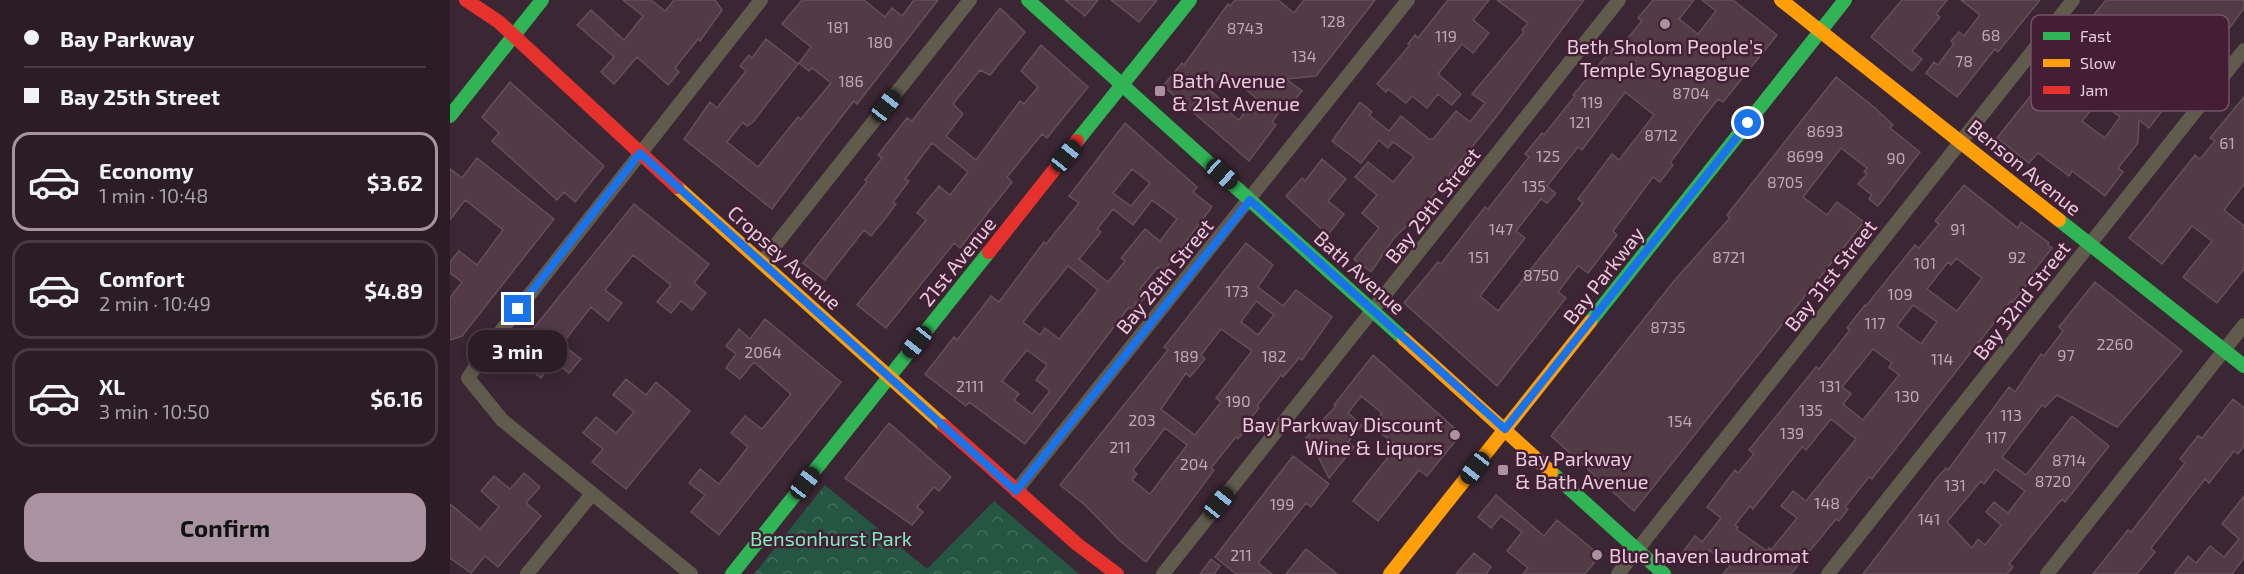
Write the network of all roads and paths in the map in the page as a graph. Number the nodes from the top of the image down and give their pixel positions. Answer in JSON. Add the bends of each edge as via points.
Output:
{"nodes":[{"id":1,"x":466,"y":0,"type":"edge"},
{"id":2,"x":542,"y":0,"type":"edge"},
{"id":3,"x":761,"y":0,"type":"edge"},
{"id":4,"x":970,"y":0,"type":"edge"},
{"id":5,"x":1028,"y":0,"type":"edge"},
{"id":6,"x":1190,"y":0,"type":"edge"},
{"id":7,"x":1408,"y":0,"type":"edge"},
{"id":8,"x":1619,"y":0,"type":"edge"},
{"id":9,"x":1782,"y":0,"type":"edge"},
{"id":10,"x":1845,"y":0,"type":"edge"},
{"id":11,"x":2073,"y":0,"type":"edge"},
{"id":12,"x":2061,"y":15,"type":"edge"},
{"id":13,"x":1821,"y":31,"type":"junction"},
{"id":14,"x":513,"y":36,"type":"junction"},
{"id":15,"x":2244,"y":50,"type":"edge"},
{"id":16,"x":2031,"y":53,"type":"edge"},
{"id":17,"x":2229,"y":69,"type":"edge"},
{"id":18,"x":1123,"y":85,"type":"junction"},
{"id":19,"x":2196,"y":111,"type":"edge"},
{"id":20,"x":450,"y":116,"type":"edge"},
{"id":21,"x":1961,"y":141,"type":"junction"},
{"id":22,"x":640,"y":153,"type":"junction"},
{"id":23,"x":1250,"y":200,"type":"junction"},
{"id":24,"x":2090,"y":244,"type":"junction"},
{"id":25,"x":762,"y":262,"type":"junction"},
{"id":26,"x":1373,"y":310,"type":"junction"},
{"id":27,"x":2244,"y":325,"type":"edge"},
{"id":28,"x":2224,"y":350,"type":"junction"},
{"id":29,"x":2244,"y":366,"type":"edge"},
{"id":30,"x":890,"y":377,"type":"junction"},
{"id":31,"x":1505,"y":429,"type":"junction"},
{"id":32,"x":1016,"y":491,"type":"junction"},
{"id":33,"x":592,"y":494,"type":"junction"},
{"id":34,"x":1077,"y":544,"type":"junction"},
{"id":35,"x":1637,"y":550,"type":"junction"},
{"id":36,"x":527,"y":574,"type":"edge"},
{"id":37,"x":692,"y":574,"type":"edge"},
{"id":38,"x":732,"y":574,"type":"edge"},
{"id":39,"x":1102,"y":574,"type":"edge"},
{"id":40,"x":1117,"y":574,"type":"edge"},
{"id":41,"x":1163,"y":574,"type":"edge"},
{"id":42,"x":1390,"y":574,"type":"edge"},
{"id":43,"x":1618,"y":574,"type":"edge"},
{"id":44,"x":1664,"y":574,"type":"edge"},
{"id":45,"x":1828,"y":574,"type":"edge"},
{"id":46,"x":2047,"y":574,"type":"edge"}],
"edges":[{"from":1,"to":14,"type":"street","name":"Cropsey Avenue"},
{"from":2,"to":14,"type":"street"},
{"from":3,"to":22,"type":"street"},
{"from":4,"to":25,"type":"street"},
{"from":5,"to":18,"type":"street","name":"Bath Avenue"},
{"from":6,"to":18,"type":"street","name":"21st Avenue"},
{"from":7,"to":23,"type":"street","name":"Bay 28th Street"},
{"from":8,"to":26,"type":"street","name":"Bay 29th Street"},
{"from":9,"to":13,"type":"street","name":"Benson Avenue"},
{"from":10,"to":13,"type":"street","name":"Bay Parkway"},
{"from":11,"to":12,"type":"street","name":"Bay 31st Street"},
{"from":13,"to":21,"type":"street","name":"Benson Avenue"},
{"from":13,"to":31,"type":"street","name":"Bay Parkway"},
{"from":14,"to":20,"type":"street"},
{"from":14,"to":22,"type":"street","name":"Cropsey Avenue"},
{"from":15,"to":17,"type":"street","name":"Bay 32nd Street"},
{"from":16,"to":21,"type":"street","name":"Bay 31st Street"},
{"from":18,"to":23,"type":"street","name":"Bath Avenue"},
{"from":18,"to":30,"type":"street","name":"21st Avenue"},
{"from":19,"to":24,"type":"street","name":"Bay 32nd Street"},
{"from":21,"to":24,"type":"street","name":"Benson Avenue"},
{"from":21,"to":35,"type":"street","name":"Bay 31st Street"},
{"from":22,"to":25,"type":"street","name":"Cropsey Avenue"},
{"from":22,"to":33,"type":"street","via":[[468,378],[502,420]]},
{"from":23,"to":26,"type":"street","name":"Bath Avenue"},
{"from":23,"to":32,"type":"street","name":"Bay 28th Street"},
{"from":24,"to":28,"type":"street","name":"Benson Avenue"},
{"from":24,"to":45,"type":"street","name":"Bay 32nd Street"},
{"from":25,"to":30,"type":"street","name":"Cropsey Avenue"},
{"from":26,"to":31,"type":"street","name":"Bath Avenue"},
{"from":26,"to":41,"type":"street","name":"Bay 29th Street"},
{"from":27,"to":28,"type":"street"},
{"from":28,"to":29,"type":"street","name":"Benson Avenue"},
{"from":28,"to":46,"type":"street"},
{"from":30,"to":32,"type":"street","name":"Cropsey Avenue"},
{"from":30,"to":38,"type":"street","name":"21st Avenue"},
{"from":31,"to":35,"type":"street","name":"Bath Avenue"},
{"from":31,"to":42,"type":"street","name":"Bay Parkway"},
{"from":32,"to":34,"type":"street","name":"Cropsey Avenue"},
{"from":33,"to":36,"type":"street"},
{"from":33,"to":37,"type":"street"},
{"from":34,"to":39,"type":"street","name":"Cropsey Avenue"},
{"from":34,"to":40,"type":"street","name":"Cropsey Avenue"},
{"from":35,"to":43,"type":"street","name":"Bay 31st Street"},
{"from":35,"to":44,"type":"street","name":"Bath Avenue"}]}
